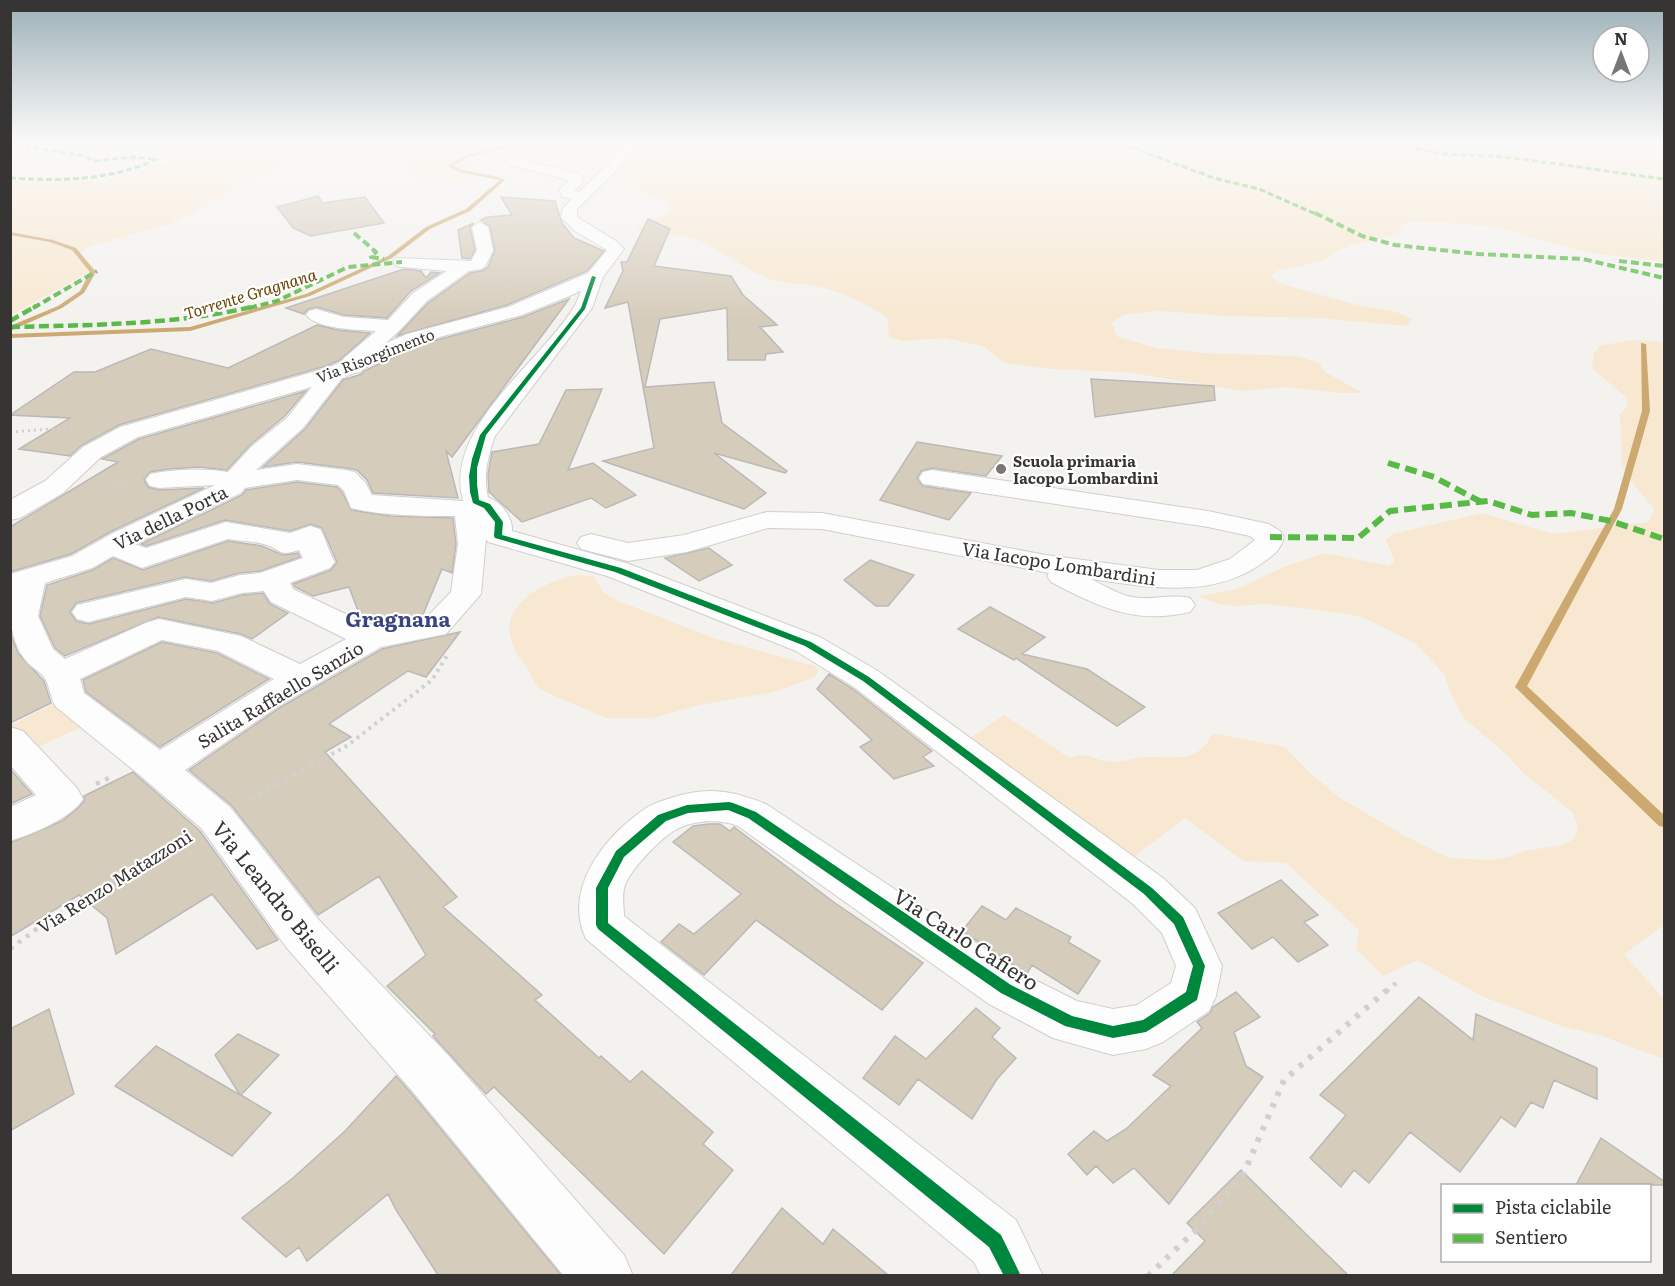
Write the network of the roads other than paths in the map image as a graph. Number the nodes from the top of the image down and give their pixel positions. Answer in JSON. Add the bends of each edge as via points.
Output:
{"nodes":[{"id":1,"x":577,"y":200,"type":"edge"},
{"id":2,"x":480,"y":227,"type":"dead end"},
{"id":3,"x":402,"y":262,"type":"dead end"},
{"id":4,"x":464,"y":267,"type":"junction"},
{"id":5,"x":594,"y":277,"type":"junction"},
{"id":6,"x":316,"y":315,"type":"dead end"},
{"id":7,"x":393,"y":326,"type":"junction"},
{"id":8,"x":344,"y":370,"type":"junction"},
{"id":9,"x":932,"y":478,"type":"dead end"},
{"id":10,"x":159,"y":480,"type":"road end"},
{"id":11,"x":236,"y":481,"type":"junction"},
{"id":12,"x":10,"y":512,"type":"edge"},
{"id":13,"x":484,"y":513,"type":"junction"},
{"id":14,"x":256,"y":514,"type":"dead end"},
{"id":15,"x":226,"y":530,"type":"junction"},
{"id":16,"x":111,"y":546,"type":"junction"},
{"id":17,"x":142,"y":559,"type":"junction"},
{"id":18,"x":1046,"y":564,"type":"junction"},
{"id":19,"x":272,"y":579,"type":"junction"},
{"id":20,"x":21,"y":580,"type":"edge"},
{"id":21,"x":137,"y":600,"type":"junction"},
{"id":22,"x":1179,"y":605,"type":"dead end"},
{"id":23,"x":88,"y":612,"type":"dead end"},
{"id":24,"x":371,"y":639,"type":"junction"},
{"id":25,"x":62,"y":674,"type":"junction"},
{"id":26,"x":300,"y":679,"type":"junction"},
{"id":27,"x":10,"y":740,"type":"edge"},
{"id":28,"x":151,"y":763,"type":"junction"},
{"id":29,"x":10,"y":825,"type":"edge"},
{"id":30,"x":603,"y":1275,"type":"edge"},
{"id":31,"x":1013,"y":1275,"type":"edge"}],
"edges":[{"from":1,"to":5,"type":"street","name":"Via Risorgimento","via":[[570,208],[569,217],[579,228],[616,249]]},
{"from":2,"to":4,"type":"street","name":"Via della Porta","via":[[484,257],[477,265]]},
{"from":3,"to":4,"type":"street"},
{"from":4,"to":7,"type":"street","name":"Via della Porta","via":[[420,297]]},
{"from":5,"to":8,"type":"street","name":"Via Risorgimento","via":[[515,311],[414,338]]},
{"from":5,"to":13,"type":"street","name":"Via Carlo Cafiero","via":[[583,308],[483,435],[471,484]]},
{"from":6,"to":7,"type":"street","via":[[343,323]]},
{"from":7,"to":8,"type":"street","name":"Via della Porta"},
{"from":8,"to":11,"type":"street","name":"Via della Porta","via":[[295,423],[241,471]]},
{"from":8,"to":12,"type":"street","name":"Via Risorgimento","via":[[129,432],[92,452],[54,487]]},
{"from":9,"to":18,"type":"street","name":"Via Iacopo Lombardini","via":[[1209,519],[1258,530],[1270,537],[1268,545],[1241,565],[1200,579],[1159,579]]},
{"from":10,"to":11,"type":"street","via":[[213,477]]},
{"from":11,"to":13,"type":"street","via":[[297,472],[346,478],[356,488],[361,502]]},
{"from":11,"to":16,"type":"street","name":"Via della Porta","via":[[232,487]]},
{"from":13,"to":18,"type":"street","name":"Via Iacopo Lombardini","via":[[627,552],[687,543],[767,520],[795,519]]},
{"from":13,"to":24,"type":"street","name":"Salita Raffaello Sanzio","via":[[472,544],[466,594],[435,627]]},
{"from":13,"to":31,"type":"street","name":"Via Carlo Cafiero","via":[[498,536],[618,570],[808,644],[866,679],[945,737],[1148,891],[1179,921],[1199,966],[1192,996],[1146,1026],[1113,1032],[1070,1022],[1006,989],[752,815],[729,806],[687,809],[662,818],[620,854],[602,888],[602,925],[995,1241]]},
{"from":14,"to":15,"type":"street"},
{"from":15,"to":17,"type":"street"},
{"from":15,"to":19,"type":"street","via":[[278,538],[286,545],[310,535],[311,546],[321,562]]},
{"from":16,"to":17,"type":"street"},
{"from":16,"to":20,"type":"street","name":"Via della Porta","via":[[82,562]]},
{"from":17,"to":21,"type":"street"},
{"from":18,"to":22,"type":"street","via":[[1052,571],[1109,600],[1140,608]]},
{"from":19,"to":21,"type":"street","via":[[212,592],[186,588]]},
{"from":19,"to":24,"type":"street","via":[[282,595]]},
{"from":20,"to":25,"type":"street","via":[[22,616],[39,655]]},
{"from":21,"to":23,"type":"street"},
{"from":24,"to":26,"type":"street","name":"Salita Raffaello Sanzio"},
{"from":25,"to":26,"type":"street","via":[[159,629],[222,641]]},
{"from":25,"to":28,"type":"street","name":"Via Leandro Biselli","via":[[68,699]]},
{"from":26,"to":28,"type":"street","name":"Salita Raffaello Sanzio","via":[[176,758]]},
{"from":27,"to":29,"type":"street","via":[[63,799]]},
{"from":28,"to":30,"type":"street","name":"Via Leandro Biselli","via":[[216,818],[302,933],[431,1074]]}]}
